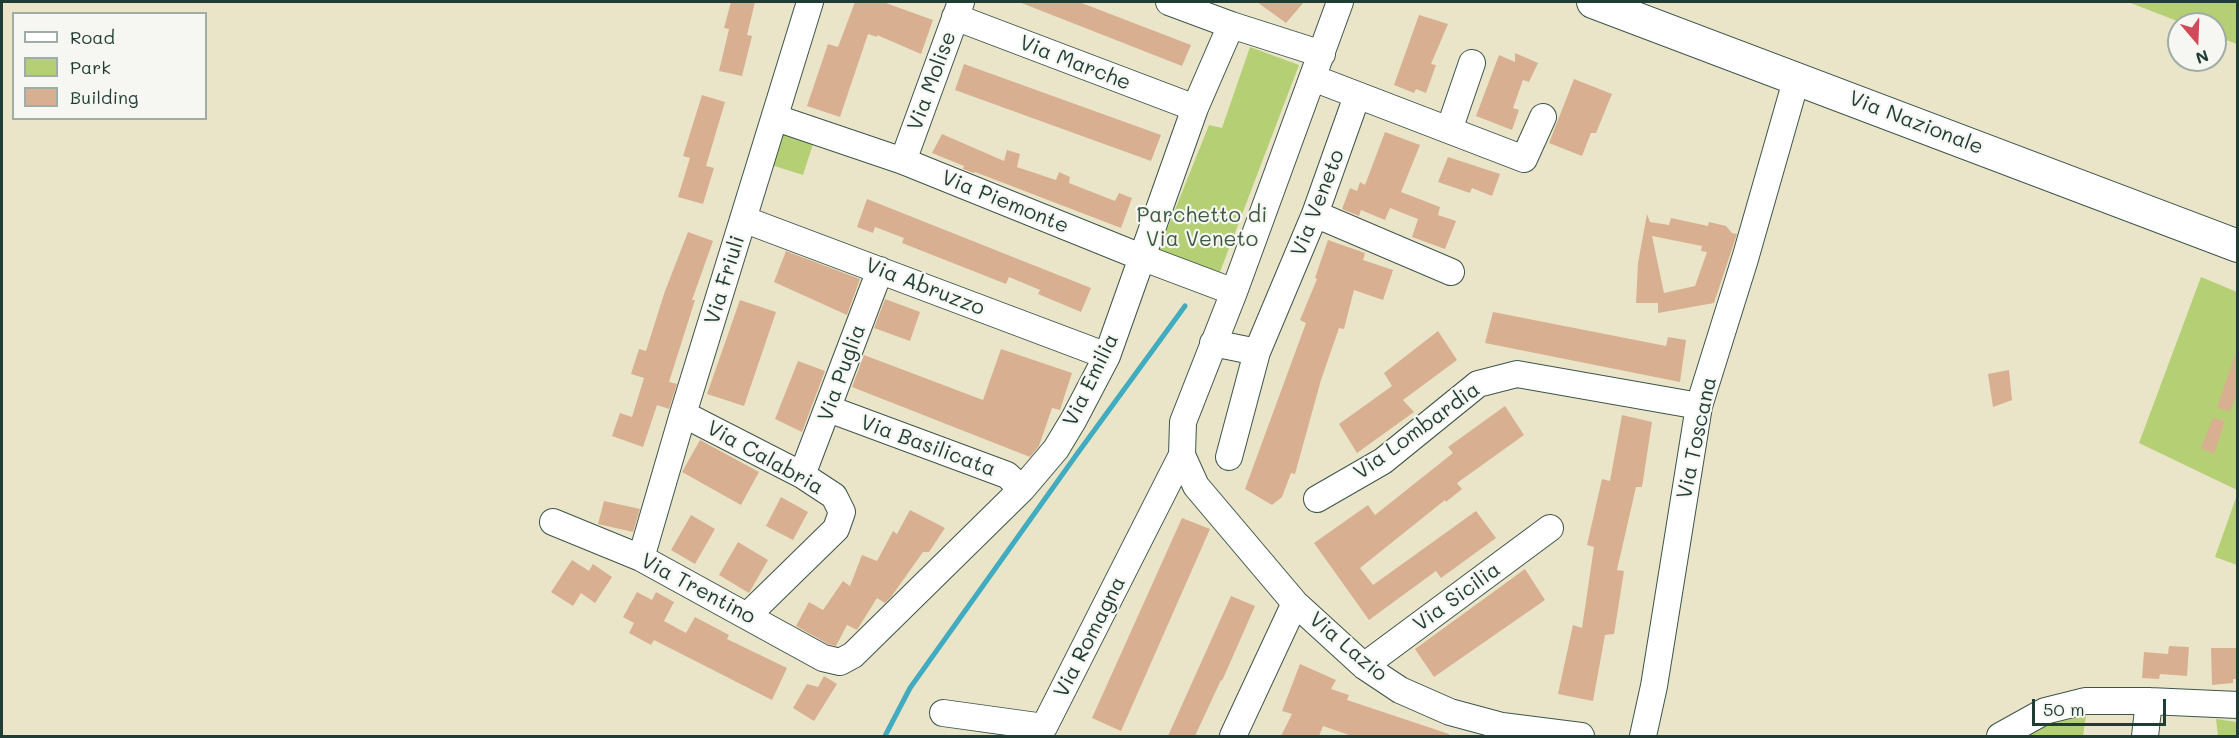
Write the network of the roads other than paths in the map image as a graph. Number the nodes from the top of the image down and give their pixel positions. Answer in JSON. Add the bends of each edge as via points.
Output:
{"nodes":[{"id":1,"x":810,"y":2,"type":"edge"},
{"id":2,"x":1169,"y":2,"type":"edge"},
{"id":3,"x":1340,"y":2,"type":"edge"},
{"id":4,"x":1593,"y":2,"type":"edge"},
{"id":5,"x":958,"y":9,"type":"edge"},
{"id":6,"x":1230,"y":25,"type":"junction"},
{"id":7,"x":1322,"y":54,"type":"junction"},
{"id":8,"x":1472,"y":63,"type":"dead end"},
{"id":9,"x":1797,"y":77,"type":"junction"},
{"id":10,"x":1313,"y":78,"type":"junction"},
{"id":11,"x":1357,"y":96,"type":"junction"},
{"id":12,"x":1195,"y":108,"type":"junction"},
{"id":13,"x":775,"y":115,"type":"junction"},
{"id":14,"x":1543,"y":117,"type":"dead end"},
{"id":15,"x":1449,"y":130,"type":"junction"},
{"id":16,"x":903,"y":161,"type":"junction"},
{"id":17,"x":1315,"y":214,"type":"junction"},
{"id":18,"x":744,"y":219,"type":"junction"},
{"id":19,"x":2238,"y":246,"type":"edge"},
{"id":20,"x":1141,"y":257,"type":"junction"},
{"id":21,"x":880,"y":270,"type":"junction"},
{"id":22,"x":1451,"y":272,"type":"dead end"},
{"id":23,"x":1234,"y":292,"type":"junction"},
{"id":24,"x":1213,"y":343,"type":"junction"},
{"id":25,"x":1257,"y":352,"type":"junction"},
{"id":26,"x":1107,"y":356,"type":"junction"},
{"id":27,"x":1699,"y":406,"type":"junction"},
{"id":28,"x":829,"y":409,"type":"junction"},
{"id":29,"x":683,"y":414,"type":"junction"},
{"id":30,"x":1182,"y":455,"type":"junction"},
{"id":31,"x":1228,"y":457,"type":"dead end"},
{"id":32,"x":802,"y":475,"type":"junction"},
{"id":33,"x":1022,"y":489,"type":"junction"},
{"id":34,"x":1317,"y":499,"type":"dead end"},
{"id":35,"x":553,"y":522,"type":"dead end"},
{"id":36,"x":1550,"y":528,"type":"dead end"},
{"id":37,"x":641,"y":558,"type":"junction"},
{"id":38,"x":1295,"y":603,"type":"junction"},
{"id":39,"x":748,"y":615,"type":"junction"},
{"id":40,"x":840,"y":662,"type":"joint"},
{"id":41,"x":1364,"y":666,"type":"junction"},
{"id":42,"x":2149,"y":701,"type":"junction"},
{"id":43,"x":2238,"y":705,"type":"edge"},
{"id":44,"x":943,"y":713,"type":"dead end"},
{"id":45,"x":1233,"y":736,"type":"edge"},
{"id":46,"x":1581,"y":736,"type":"edge"},
{"id":47,"x":1643,"y":736,"type":"edge"},
{"id":48,"x":2000,"y":736,"type":"edge"},
{"id":49,"x":2145,"y":736,"type":"edge"}],
"edges":[{"from":1,"to":13,"type":"street","name":"Via Friuli"},
{"from":2,"to":6,"type":"street"},
{"from":3,"to":7,"type":"street"},
{"from":4,"to":9,"type":"main road","name":"Via Nazionale"},
{"from":5,"to":12,"type":"street","name":"Via Marche"},
{"from":5,"to":16,"type":"street","name":"Via Molise"},
{"from":6,"to":7,"type":"street"},
{"from":6,"to":12,"type":"street","name":"Via Emilia"},
{"from":7,"to":10,"type":"street"},
{"from":8,"to":15,"type":"street"},
{"from":9,"to":19,"type":"main road","name":"Via Nazionale"},
{"from":9,"to":27,"type":"street","name":"Via Toscana"},
{"from":10,"to":11,"type":"street"},
{"from":10,"to":23,"type":"street"},
{"from":11,"to":15,"type":"street"},
{"from":11,"to":17,"type":"street","name":"Via Veneto"},
{"from":12,"to":20,"type":"street","name":"Via Emilia"},
{"from":13,"to":16,"type":"street","name":"Via Piemonte"},
{"from":13,"to":18,"type":"street","name":"Via Friuli"},
{"from":14,"to":15,"type":"street","via":[[1524,159]]},
{"from":16,"to":20,"type":"street","name":"Via Piemonte"},
{"from":17,"to":22,"type":"street"},
{"from":17,"to":25,"type":"street","name":"Via Veneto"},
{"from":18,"to":21,"type":"street","name":"Via Abruzzo"},
{"from":18,"to":29,"type":"street","name":"Via Friuli"},
{"from":20,"to":23,"type":"street","name":"Via Piemonte"},
{"from":20,"to":26,"type":"street","name":"Via Emilia"},
{"from":21,"to":26,"type":"street","name":"Via Abruzzo"},
{"from":21,"to":28,"type":"street","name":"Via Puglia"},
{"from":23,"to":24,"type":"street"},
{"from":24,"to":25,"type":"street"},
{"from":24,"to":30,"type":"street","via":[[1183,422]]},
{"from":25,"to":31,"type":"street","name":"Via Veneto"},
{"from":26,"to":33,"type":"street","name":"Via Emilia","via":[[1056,449]]},
{"from":27,"to":34,"type":"street","name":"Via Lombardia","via":[[1517,374],[1488,381],[1478,384],[1383,461]]},
{"from":27,"to":47,"type":"street","name":"Via Toscana"},
{"from":28,"to":32,"type":"street","name":"Via Puglia"},
{"from":28,"to":33,"type":"street","name":"Via Basilicata","via":[[1007,475]]},
{"from":29,"to":32,"type":"street","name":"Via Calabria"},
{"from":29,"to":37,"type":"street","name":"Via Friuli"},
{"from":30,"to":38,"type":"street","name":"Via Lazio","via":[[1196,486]]},
{"from":30,"to":44,"type":"street","name":"Via Romagna","via":[[1044,728]]},
{"from":32,"to":39,"type":"street","name":"Via Calabria","via":[[834,496],[842,512],[836,529]]},
{"from":33,"to":40,"type":"street","name":"Via Emilia","via":[[852,655]]},
{"from":35,"to":37,"type":"street","name":"Via Trentino"},
{"from":36,"to":41,"type":"street","name":"Via Sicilia"},
{"from":37,"to":39,"type":"street","name":"Via Trentino"},
{"from":38,"to":41,"type":"street","name":"Via Lazio"},
{"from":38,"to":45,"type":"street"},
{"from":39,"to":40,"type":"street","name":"Via Trentino","via":[[823,658]]},
{"from":41,"to":46,"type":"street","name":"Via Lazio","via":[[1400,690],[1450,712],[1502,726]]},
{"from":42,"to":43,"type":"street"},
{"from":42,"to":48,"type":"street","via":[[2085,701],[2045,711]]},
{"from":42,"to":49,"type":"street"}]}
